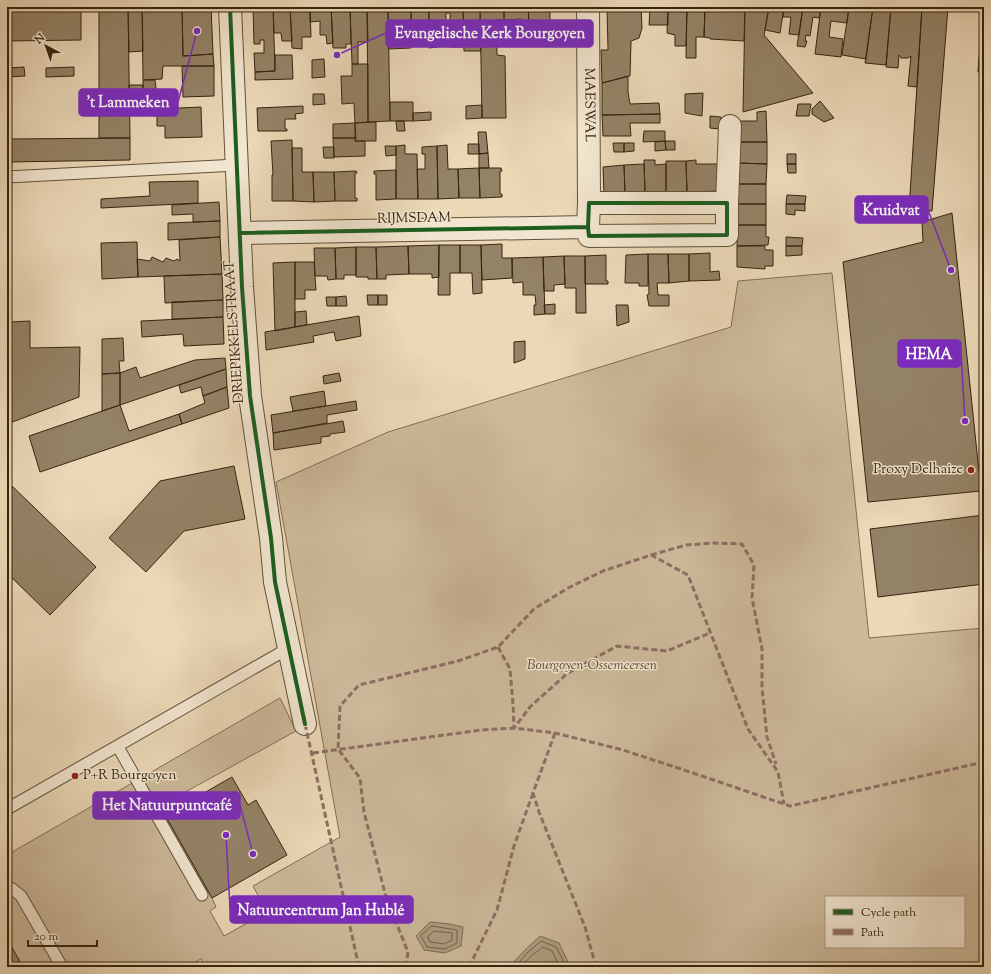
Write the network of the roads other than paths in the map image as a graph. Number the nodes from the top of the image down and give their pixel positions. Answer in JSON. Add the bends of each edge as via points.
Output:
{"nodes":[{"id":1,"x":230,"y":7,"type":"edge"},
{"id":2,"x":588,"y":7,"type":"edge"},
{"id":3,"x":730,"y":126,"type":"dead end"},
{"id":4,"x":237,"y":165,"type":"junction"},
{"id":5,"x":7,"y":177,"type":"edge"},
{"id":6,"x":589,"y":203,"type":"junction"},
{"id":7,"x":727,"y":203,"type":"junction"},
{"id":8,"x":588,"y":227,"type":"junction"},
{"id":9,"x":240,"y":233,"type":"junction"},
{"id":10,"x":288,"y":648,"type":"junction"},
{"id":11,"x":305,"y":724,"type":"dead end"},
{"id":12,"x":118,"y":746,"type":"junction"},
{"id":13,"x":7,"y":809,"type":"edge"},
{"id":14,"x":7,"y":887,"type":"edge"},
{"id":15,"x":202,"y":895,"type":"dead end"},
{"id":16,"x":62,"y":967,"type":"edge"}],
"edges":[{"from":1,"to":4,"type":"street","name":"DRIEPIKKELSTRAAT"},
{"from":2,"to":6,"type":"street","name":"MAESWAL"},
{"from":3,"to":7,"type":"street"},
{"from":4,"to":5,"type":"lane"},
{"from":4,"to":9,"type":"street","name":"DRIEPIKKELSTRAAT"},
{"from":6,"to":7,"type":"street"},
{"from":6,"to":8,"type":"street"},
{"from":7,"to":8,"type":"street","via":[[727,235],[589,236]]},
{"from":8,"to":9,"type":"street","name":"RIJMSDAM"},
{"from":9,"to":10,"type":"street","name":"DRIEPIKKELSTRAAT","via":[[250,396],[275,582]]},
{"from":10,"to":11,"type":"street","name":"DRIEPIKKELSTRAAT"},
{"from":10,"to":12,"type":"lane"},
{"from":12,"to":13,"type":"lane"},
{"from":12,"to":15,"type":"lane"},
{"from":14,"to":16,"type":"lane","via":[[21,896]]}]}
